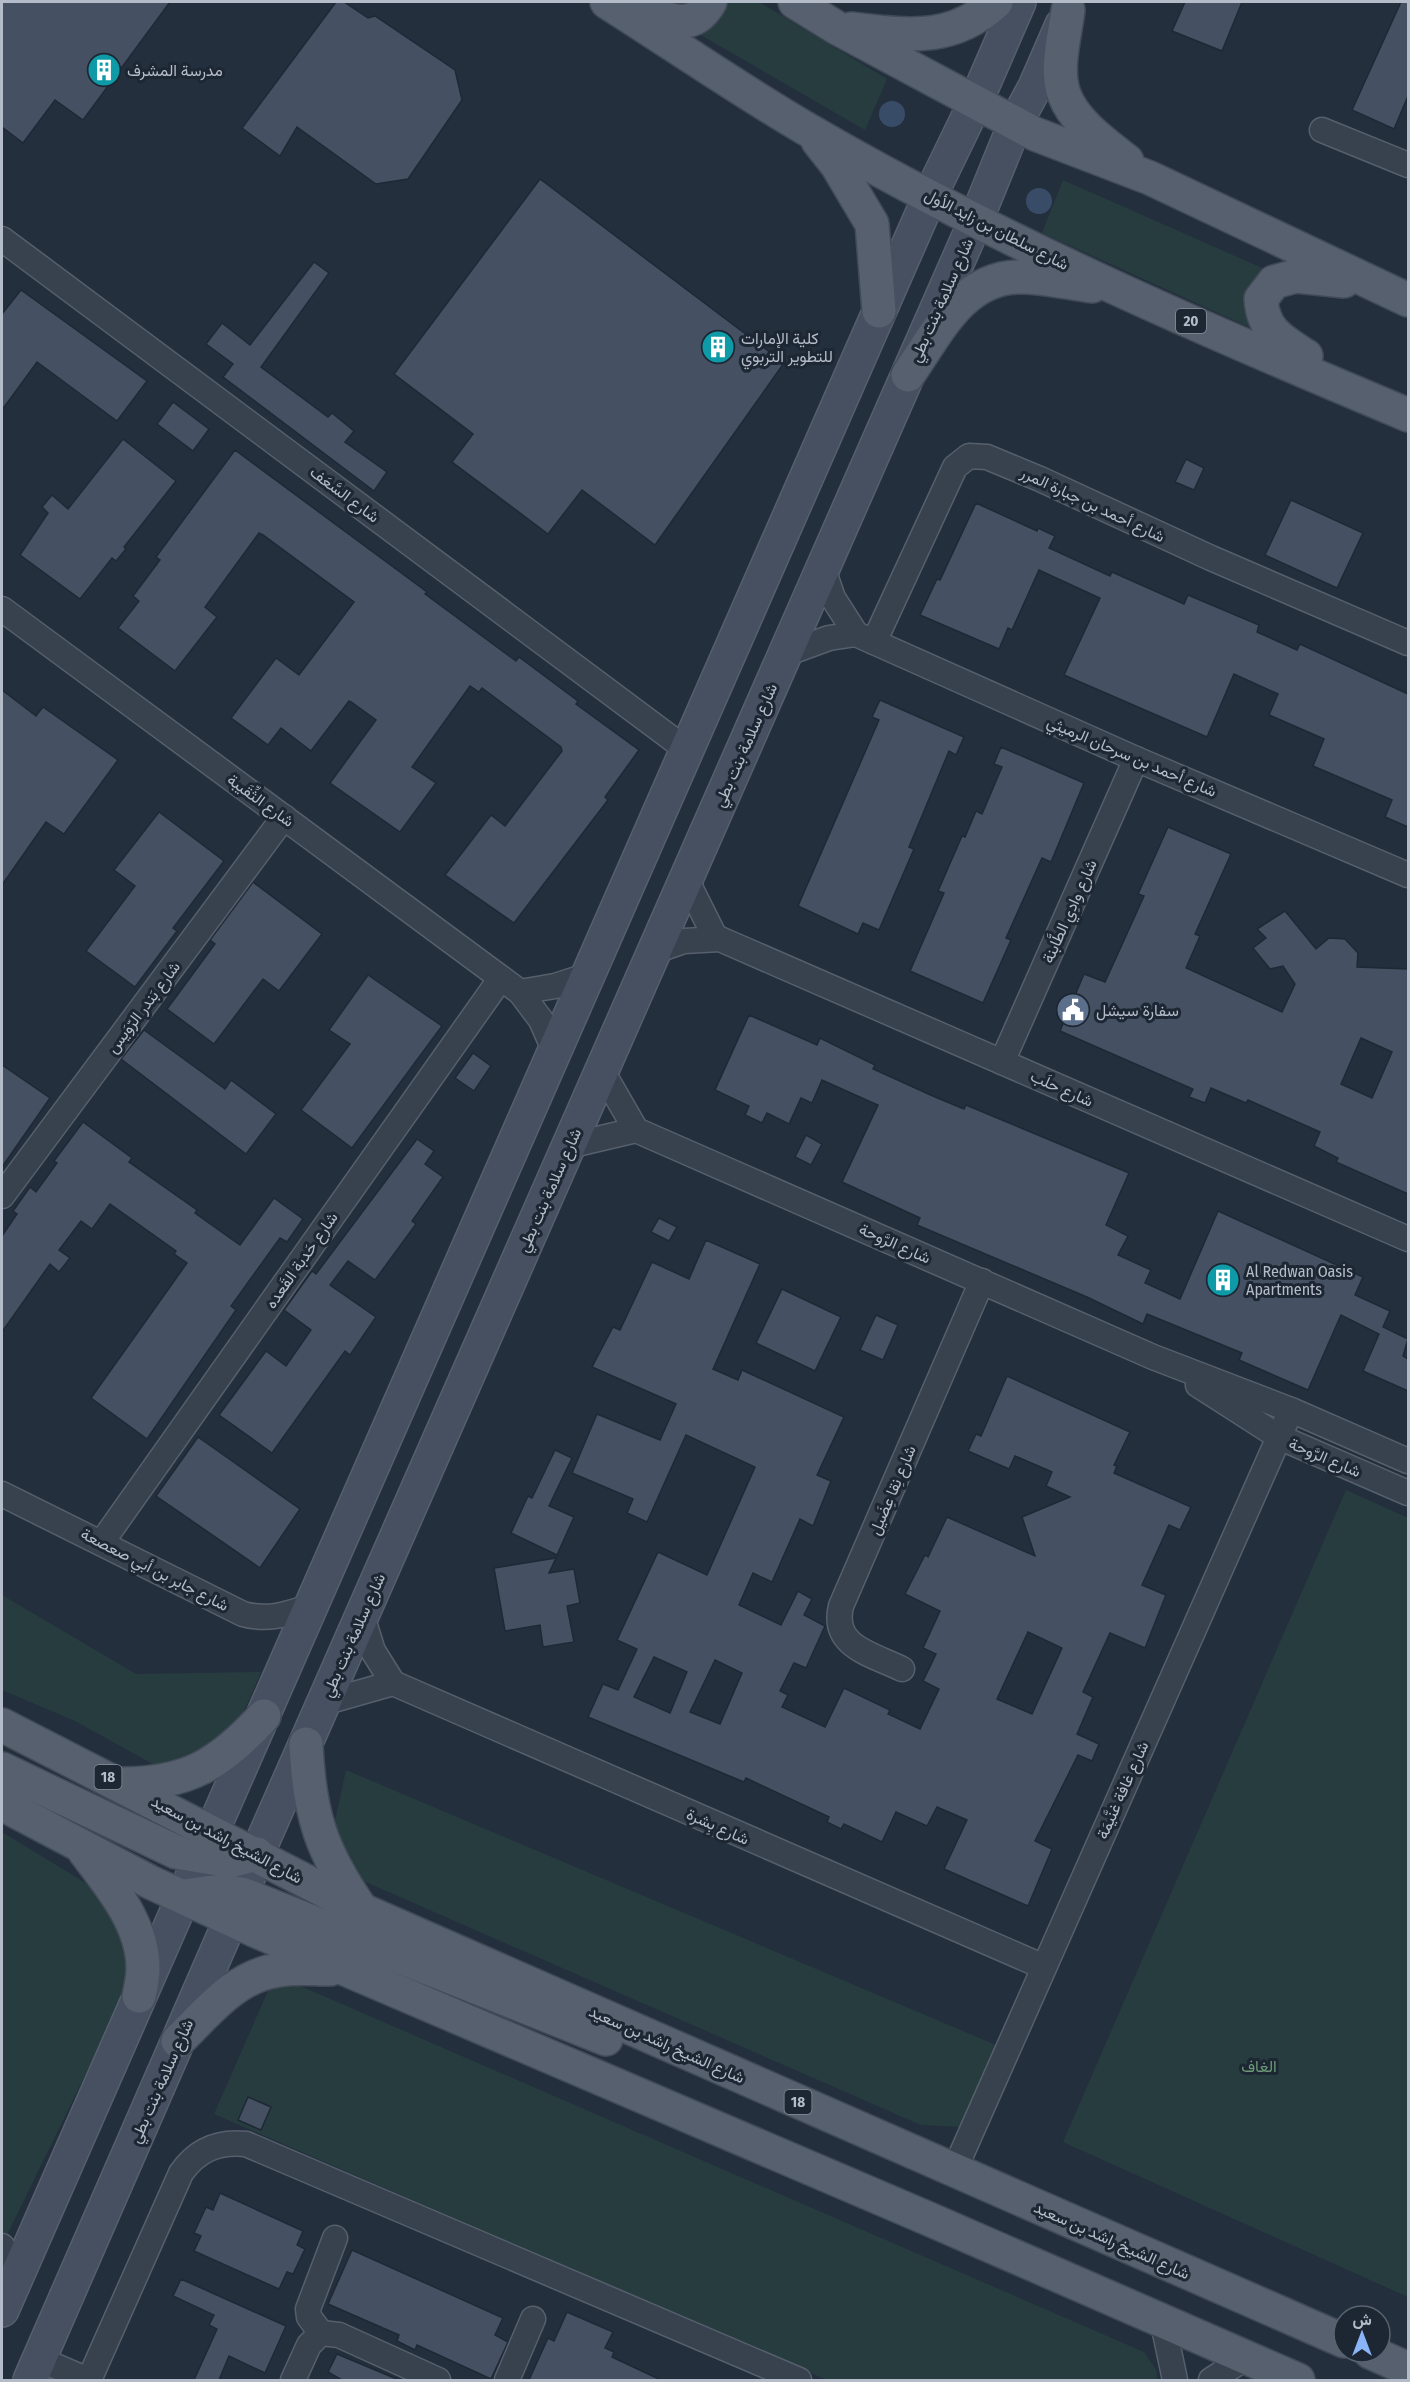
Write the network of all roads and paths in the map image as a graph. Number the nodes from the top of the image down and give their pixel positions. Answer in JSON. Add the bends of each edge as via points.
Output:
{"nodes":[{"id":1,"x":607,"y":2,"type":"edge"},
{"id":2,"x":623,"y":2,"type":"edge"},
{"id":3,"x":710,"y":2,"type":"edge"},
{"id":4,"x":795,"y":2,"type":"edge"},
{"id":5,"x":996,"y":2,"type":"edge"},
{"id":6,"x":1019,"y":2,"type":"edge"},
{"id":7,"x":1070,"y":6,"type":"edge"},
{"id":8,"x":837,"y":28,"type":"junction"},
{"id":9,"x":976,"y":101,"type":"junction"},
{"id":10,"x":1015,"y":124,"type":"junction"},
{"id":11,"x":809,"y":130,"type":"junction"},
{"id":12,"x":1322,"y":130,"type":"dead end"},
{"id":13,"x":1408,"y":165,"type":"edge"},
{"id":14,"x":1150,"y":178,"type":"junction"},
{"id":15,"x":930,"y":196,"type":"junction"},
{"id":16,"x":976,"y":220,"type":"junction"},
{"id":17,"x":2,"y":239,"type":"edge"},
{"id":18,"x":1372,"y":285,"type":"junction"},
{"id":19,"x":1122,"y":291,"type":"junction"},
{"id":20,"x":1408,"y":300,"type":"edge"},
{"id":21,"x":879,"y":311,"type":"junction"},
{"id":22,"x":908,"y":375,"type":"junction"},
{"id":23,"x":1376,"y":402,"type":"junction"},
{"id":24,"x":1408,"y":415,"type":"edge"},
{"id":25,"x":823,"y":569,"type":"junction"},
{"id":26,"x":2,"y":609,"type":"edge"},
{"id":27,"x":865,"y":638,"type":"junction"},
{"id":28,"x":1408,"y":643,"type":"edge"},
{"id":29,"x":785,"y":654,"type":"junction"},
{"id":30,"x":687,"y":750,"type":"junction"},
{"id":31,"x":1136,"y":759,"type":"junction"},
{"id":32,"x":284,"y":817,"type":"junction"},
{"id":33,"x":1408,"y":875,"type":"edge"},
{"id":34,"x":686,"y":879,"type":"junction"},
{"id":35,"x":715,"y":937,"type":"junction"},
{"id":36,"x":655,"y":951,"type":"junction"},
{"id":37,"x":589,"y":975,"type":"junction"},
{"id":38,"x":510,"y":985,"type":"junction"},
{"id":39,"x":555,"y":1052,"type":"junction"},
{"id":40,"x":1002,"y":1062,"type":"junction"},
{"id":41,"x":602,"y":1071,"type":"junction"},
{"id":42,"x":636,"y":1130,"type":"junction"},
{"id":43,"x":568,"y":1146,"type":"junction"},
{"id":44,"x":2,"y":1196,"type":"edge"},
{"id":45,"x":1408,"y":1239,"type":"edge"},
{"id":46,"x":981,"y":1281,"type":"junction"},
{"id":47,"x":1153,"y":1357,"type":"junction"},
{"id":48,"x":1291,"y":1410,"type":"junction"},
{"id":49,"x":1279,"y":1437,"type":"junction"},
{"id":50,"x":1408,"y":1461,"type":"edge"},
{"id":51,"x":2,"y":1494,"type":"edge"},
{"id":52,"x":1408,"y":1494,"type":"edge"},
{"id":53,"x":102,"y":1542,"type":"junction"},
{"id":54,"x":312,"y":1606,"type":"junction"},
{"id":55,"x":362,"y":1616,"type":"junction"},
{"id":56,"x":902,"y":1669,"type":"dead end"},
{"id":57,"x":393,"y":1683,"type":"junction"},
{"id":58,"x":323,"y":1703,"type":"junction"},
{"id":59,"x":264,"y":1716,"type":"junction"},
{"id":60,"x":2,"y":1725,"type":"edge"},
{"id":61,"x":306,"y":1744,"type":"junction"},
{"id":62,"x":2,"y":1769,"type":"edge"},
{"id":63,"x":121,"y":1784,"type":"junction"},
{"id":64,"x":2,"y":1804,"type":"edge"},
{"id":65,"x":207,"y":1845,"type":"junction"},
{"id":66,"x":80,"y":1846,"type":"junction"},
{"id":67,"x":257,"y":1854,"type":"junction"},
{"id":68,"x":183,"y":1896,"type":"junction"},
{"id":69,"x":237,"y":1907,"type":"junction"},
{"id":70,"x":362,"y":1910,"type":"junction"},
{"id":71,"x":1044,"y":1967,"type":"junction"},
{"id":72,"x":343,"y":1969,"type":"junction"},
{"id":73,"x":139,"y":1996,"type":"junction"},
{"id":74,"x":178,"y":2041,"type":"junction"},
{"id":75,"x":709,"y":2063,"type":"junction"},
{"id":76,"x":954,"y":2171,"type":"junction"},
{"id":77,"x":335,"y":2238,"type":"dead end"},
{"id":78,"x":10,"y":2258,"type":"edge"},
{"id":79,"x":2,"y":2310,"type":"edge"},
{"id":80,"x":533,"y":2319,"type":"dead end"},
{"id":81,"x":1163,"y":2323,"type":"junction"},
{"id":82,"x":321,"y":2333,"type":"junction"},
{"id":83,"x":1332,"y":2336,"type":"edge"},
{"id":84,"x":1247,"y":2357,"type":"junction"},
{"id":85,"x":1392,"y":2362,"type":"edge"},
{"id":86,"x":1408,"y":2369,"type":"edge"},
{"id":87,"x":35,"y":2370,"type":"edge"},
{"id":88,"x":88,"y":2380,"type":"edge"},
{"id":89,"x":293,"y":2380,"type":"edge"},
{"id":90,"x":438,"y":2380,"type":"edge"},
{"id":91,"x":507,"y":2380,"type":"edge"},
{"id":92,"x":799,"y":2380,"type":"edge"},
{"id":93,"x":1175,"y":2380,"type":"edge"},
{"id":94,"x":1211,"y":2380,"type":"edge"},
{"id":95,"x":1298,"y":2380,"type":"edge"}],
"edges":[{"from":1,"to":11,"type":"main road","name":"شارع سلطان بن زايد الأول","number":"20"},
{"from":2,"to":3,"type":"main road","via":[[684,22],[703,14]]},
{"from":4,"to":8,"type":"main road"},
{"from":5,"to":8,"type":"main road","via":[[955,29],[921,35]]},
{"from":6,"to":9,"type":"main road"},
{"from":7,"to":10,"type":"main road","name":"شارع سلامة بنت بطي"},
{"from":7,"to":14,"type":"main road","via":[[1061,70],[1064,93],[1079,119]]},
{"from":8,"to":9,"type":"main road"},
{"from":9,"to":10,"type":"main road"},
{"from":9,"to":15,"type":"main road"},
{"from":10,"to":14,"type":"main road"},
{"from":10,"to":16,"type":"main road","name":"شارع سلامة بنت بطي"},
{"from":11,"to":15,"type":"main road","name":"شارع سلطان بن زايد الأول","number":"20"},
{"from":11,"to":21,"type":"main road","via":[[837,165],[872,224]]},
{"from":12,"to":13,"type":"street"},
{"from":14,"to":18,"type":"main road"},
{"from":15,"to":16,"type":"main road","name":"شارع سلطان بن زايد الأول","number":"20"},
{"from":15,"to":21,"type":"main road"},
{"from":16,"to":19,"type":"main road","name":"شارع سلطان بن زايد الأول","number":"20"},
{"from":16,"to":22,"type":"main road","name":"شارع سلامة بنت بطي"},
{"from":17,"to":30,"type":"street","name":"شارع السَّعَف"},
{"from":18,"to":20,"type":"main road"},
{"from":18,"to":23,"type":"main road","via":[[1296,276],[1274,282],[1261,299],[1262,316],[1272,332]]},
{"from":19,"to":22,"type":"main road","via":[[1019,277],[991,280],[962,298]]},
{"from":19,"to":23,"type":"main road","name":"شارع سلطان بن زايد الأول","number":"20"},
{"from":21,"to":30,"type":"main road"},
{"from":22,"to":25,"type":"main road","name":"شارع سلامة بنت بطي"},
{"from":23,"to":24,"type":"main road","name":"شارع سلطان بن زايد الأول","number":"20"},
{"from":25,"to":27,"type":"street","via":[[833,598]]},
{"from":25,"to":29,"type":"main road","name":"شارع سلامة بنت بطي"},
{"from":26,"to":32,"type":"street","name":"شارع الثِّقَيبة"},
{"from":27,"to":28,"type":"street","name":"شارع أحمد بن جبارة المرر","via":[[955,467],[969,456],[987,457],[1040,478],[1210,558]]},
{"from":27,"to":29,"type":"street","via":[[829,638]]},
{"from":27,"to":31,"type":"street","name":"شارع أحمد بن سرحان الرميثي"},
{"from":29,"to":34,"type":"main road","name":"شارع سلامة بنت بطي"},
{"from":30,"to":37,"type":"main road"},
{"from":31,"to":33,"type":"street","name":"شارع أحمد بن سرحان الرميثي"},
{"from":31,"to":40,"type":"street","name":"شارع وادِي الطَّابنة"},
{"from":32,"to":38,"type":"street","name":"شارع الثِّقَيبة"},
{"from":32,"to":44,"type":"street","name":"شارع بَندر الرّوَيس"},
{"from":34,"to":35,"type":"street"},
{"from":34,"to":36,"type":"main road","name":"شارع سلامة بنت بطي"},
{"from":35,"to":36,"type":"street","via":[[684,941]]},
{"from":35,"to":40,"type":"street","name":"شارع حلَب"},
{"from":36,"to":41,"type":"main road","name":"شارع سلامة بنت بطي"},
{"from":37,"to":38,"type":"street","via":[[555,986]]},
{"from":37,"to":39,"type":"main road"},
{"from":38,"to":39,"type":"street","name":"شارع الثِّقَيبة","via":[[541,1020]]},
{"from":38,"to":53,"type":"street","name":"شارع حَدبة القَعده"},
{"from":39,"to":54,"type":"main road"},
{"from":40,"to":45,"type":"street","name":"شارع حلَب"},
{"from":41,"to":42,"type":"street"},
{"from":41,"to":43,"type":"main road","name":"شارع سلامة بنت بطي"},
{"from":42,"to":43,"type":"street"},
{"from":42,"to":46,"type":"street","name":"شارع الرَّوحة"},
{"from":43,"to":55,"type":"main road","name":"شارع سلامة بنت بطي"},
{"from":46,"to":47,"type":"street","name":"شارع الرَّوحة"},
{"from":46,"to":56,"type":"street","name":"شارع نِقا عِضَيل","via":[[838,1619],[848,1642]]},
{"from":47,"to":48,"type":"street","name":"شارع الرَّوحة"},
{"from":47,"to":49,"type":"street","name":"شارع الرَّوحة"},
{"from":48,"to":49,"type":"street","name":"شارع غافة غنَّيمَة"},
{"from":48,"to":50,"type":"street","name":"شارع الرَّوحة"},
{"from":49,"to":52,"type":"street","name":"شارع الرَّوحة"},
{"from":49,"to":71,"type":"street","name":"شارع غافة غنَّيمَة"},
{"from":51,"to":53,"type":"street","name":"شارع جابر بن أبي صعصعة"},
{"from":53,"to":54,"type":"street","name":"شارع جابر بن أبي صعصعة","via":[[243,1614],[278,1617]]},
{"from":54,"to":59,"type":"main road"},
{"from":55,"to":57,"type":"street","via":[[374,1652]]},
{"from":55,"to":58,"type":"main road","name":"شارع سلامة بنت بطي"},
{"from":57,"to":58,"type":"street"},
{"from":57,"to":71,"type":"street","name":"شارع بِشرة"},
{"from":58,"to":61,"type":"main road","name":"شارع سلامة بنت بطي"},
{"from":59,"to":63,"type":"main road","via":[[225,1755],[202,1769],[179,1779]]},
{"from":59,"to":65,"type":"main road"},
{"from":60,"to":63,"type":"main road","name":"شارع الشيخ راشد بن سعيد","number":"18"},
{"from":61,"to":67,"type":"main road","name":"شارع سلامة بنت بطي"},
{"from":61,"to":70,"type":"main road","via":[[309,1797],[317,1828],[340,1879]]},
{"from":62,"to":65,"type":"main road","via":[[176,1852]]},
{"from":63,"to":65,"type":"main road","name":"شارع الشيخ راشد بن سعيد","number":"18"},
{"from":64,"to":66,"type":"main road"},
{"from":65,"to":67,"type":"main road","name":"شارع الشيخ راشد بن سعيد","number":"18"},
{"from":65,"to":68,"type":"main road"},
{"from":66,"to":68,"type":"main road"},
{"from":66,"to":73,"type":"main road","via":[[111,1888],[140,1942],[144,1968]]},
{"from":67,"to":69,"type":"main road","name":"شارع سلامة بنت بطي"},
{"from":67,"to":70,"type":"main road","name":"شارع الشيخ راشد بن سعيد","number":"18"},
{"from":68,"to":69,"type":"main road"},
{"from":68,"to":73,"type":"main road"},
{"from":69,"to":72,"type":"main road"},
{"from":69,"to":74,"type":"main road","name":"شارع سلامة بنت بطي"},
{"from":69,"to":75,"type":"main road","via":[[594,2036]]},
{"from":70,"to":75,"type":"main road","name":"شارع الشيخ راشد بن سعيد","number":"18"},
{"from":71,"to":76,"type":"street","name":"شارع غافة غنَّيمَة"},
{"from":72,"to":74,"type":"main road","via":[[279,1970],[257,1975],[241,1983]]},
{"from":72,"to":81,"type":"main road"},
{"from":73,"to":78,"type":"main road"},
{"from":74,"to":87,"type":"main road","name":"شارع سلامة بنت بطي"},
{"from":75,"to":76,"type":"main road","name":"شارع الشيخ راشد بن سعيد","number":"18"},
{"from":76,"to":83,"type":"main road","name":"شارع الشيخ راشد بن سعيد","number":"18"},
{"from":77,"to":82,"type":"street","via":[[308,2309]]},
{"from":78,"to":79,"type":"main road"},
{"from":80,"to":91,"type":"street"},
{"from":81,"to":84,"type":"main road"},
{"from":81,"to":93,"type":"street"},
{"from":82,"to":89,"type":"street","via":[[309,2344]]},
{"from":82,"to":90,"type":"street","via":[[339,2335]]},
{"from":84,"to":94,"type":"street"},
{"from":84,"to":95,"type":"main road"},
{"from":85,"to":86,"type":"main road"},
{"from":87,"to":88,"type":"street"},
{"from":88,"to":92,"type":"street","via":[[181,2173],[198,2154],[233,2143],[246,2144]]}]}
